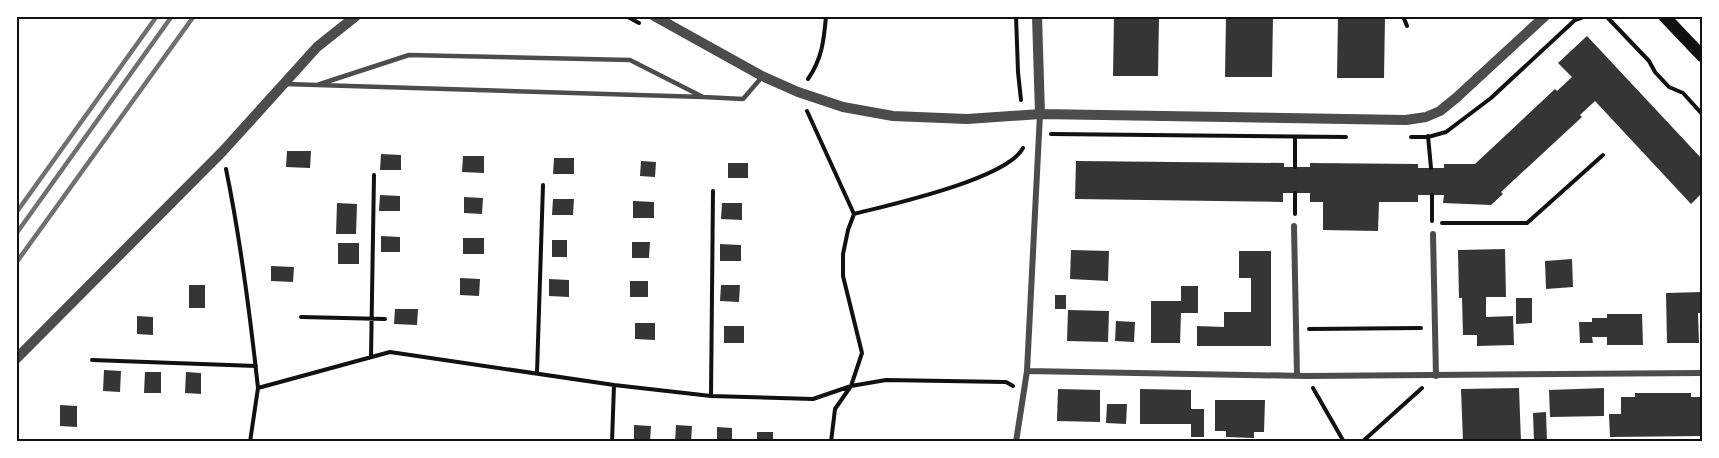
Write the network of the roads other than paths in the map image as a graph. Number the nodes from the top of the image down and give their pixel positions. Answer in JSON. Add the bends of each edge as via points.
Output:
{"nodes":[{"id":1,"x":356,"y":16,"type":"edge"},
{"id":2,"x":654,"y":16,"type":"edge"},
{"id":3,"x":1037,"y":16,"type":"edge"},
{"id":4,"x":1545,"y":16,"type":"edge"},
{"id":5,"x":1665,"y":16,"type":"edge"},
{"id":6,"x":1702,"y":56,"type":"edge"},
{"id":7,"x":762,"y":76,"type":"junction"},
{"id":8,"x":283,"y":84,"type":"junction"},
{"id":9,"x":317,"y":85,"type":"junction"},
{"id":10,"x":703,"y":97,"type":"junction"},
{"id":11,"x":1040,"y":114,"type":"junction"},
{"id":12,"x":1294,"y":226,"type":"road end"},
{"id":13,"x":1433,"y":234,"type":"dead end"},
{"id":14,"x":16,"y":359,"type":"edge"},
{"id":15,"x":1027,"y":371,"type":"junction"},
{"id":16,"x":1702,"y":373,"type":"edge"},
{"id":17,"x":1297,"y":376,"type":"junction"},
{"id":18,"x":1436,"y":376,"type":"junction"},
{"id":19,"x":1016,"y":441,"type":"edge"}],
"edges":[{"from":1,"to":8,"type":"street","via":[[317,46]]},
{"from":2,"to":7,"type":"street"},
{"from":3,"to":11,"type":"street"},
{"from":4,"to":11,"type":"street","via":[[1456,98],[1426,117],[1406,120]]},
{"from":5,"to":6,"type":"main road"},
{"from":7,"to":10,"type":"lane","via":[[743,99]]},
{"from":7,"to":11,"type":"street","via":[[843,107],[893,116],[967,119]]},
{"from":8,"to":9,"type":"lane"},
{"from":8,"to":14,"type":"street","via":[[223,151]]},
{"from":9,"to":10,"type":"lane"},
{"from":9,"to":10,"type":"lane","via":[[409,55],[630,60]]},
{"from":11,"to":15,"type":"street"},
{"from":12,"to":17,"type":"street"},
{"from":13,"to":18,"type":"street"},
{"from":15,"to":17,"type":"street"},
{"from":15,"to":19,"type":"street"},
{"from":16,"to":18,"type":"street"},
{"from":17,"to":18,"type":"street"}]}
